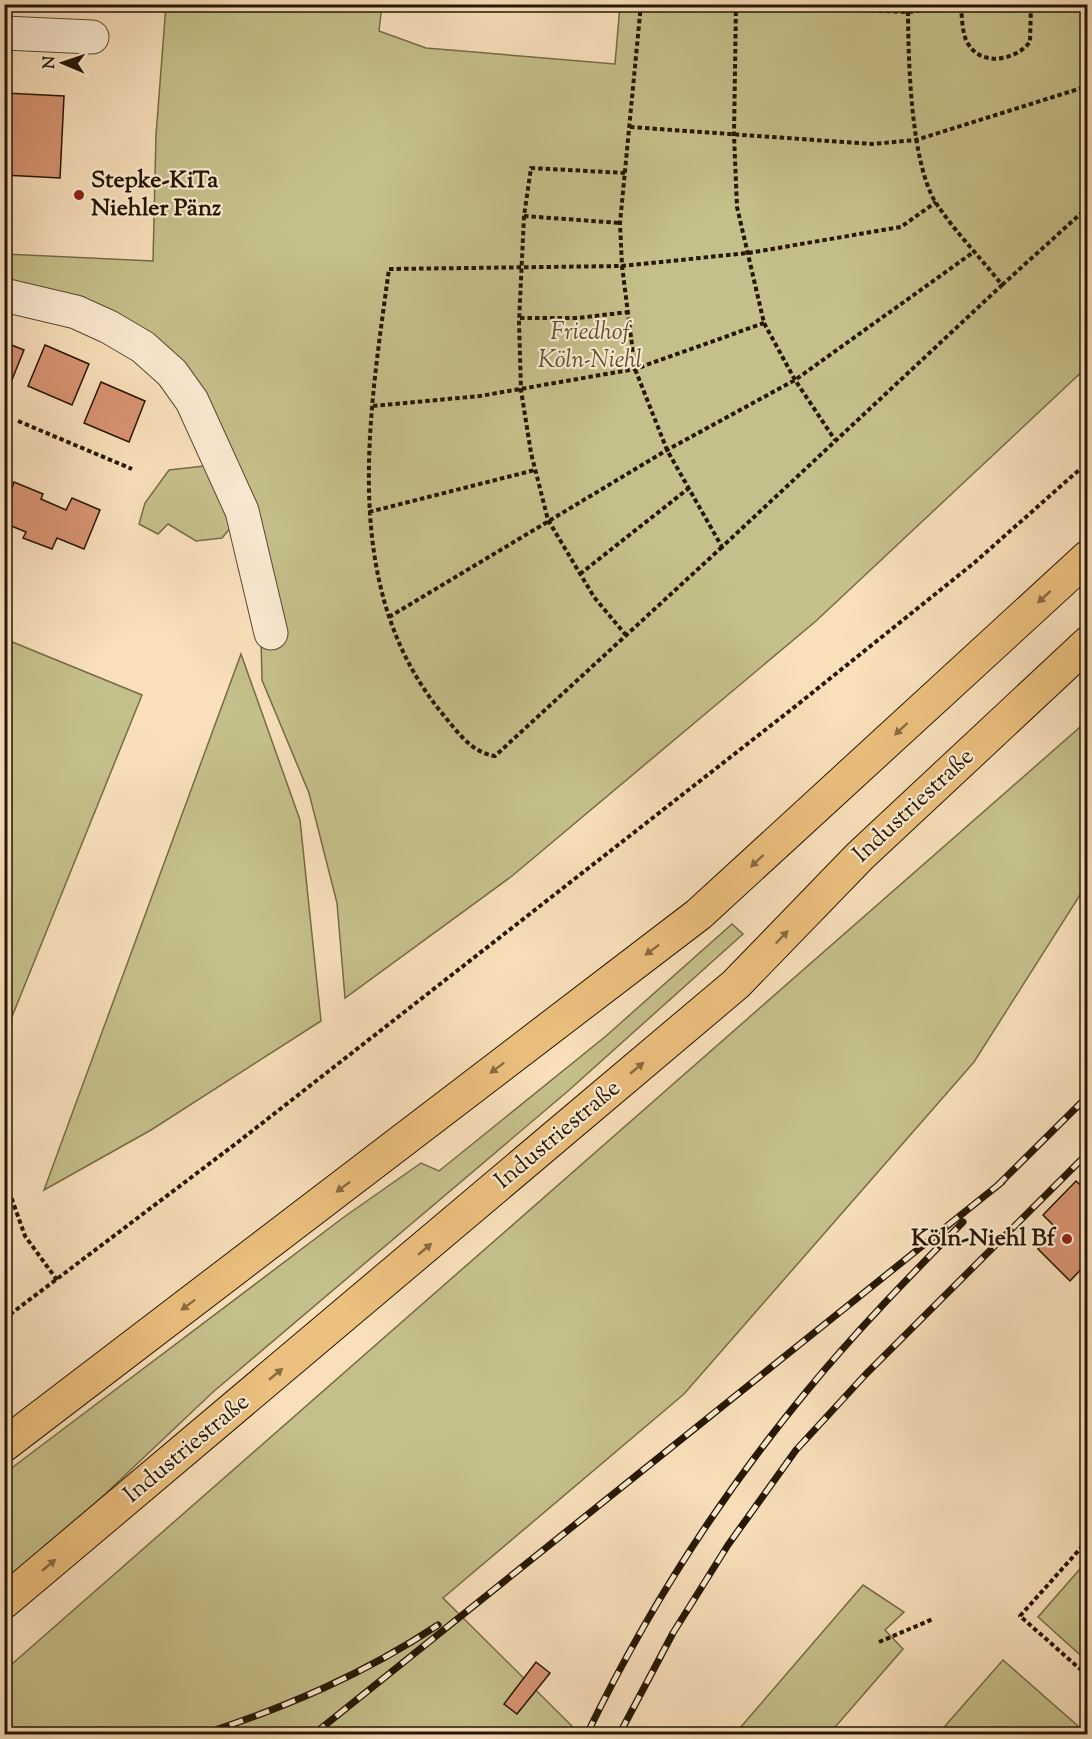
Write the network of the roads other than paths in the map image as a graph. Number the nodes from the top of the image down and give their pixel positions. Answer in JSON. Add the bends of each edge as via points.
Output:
{"nodes":[{"id":1,"x":4,"y":33,"type":"edge"},
{"id":2,"x":92,"y":37,"type":"dead end"},
{"id":3,"x":4,"y":295,"type":"edge"},
{"id":4,"x":1088,"y":557,"type":"edge"},
{"id":5,"x":271,"y":633,"type":"dead end"},
{"id":6,"x":1088,"y":642,"type":"edge"},
{"id":7,"x":4,"y":1445,"type":"edge"},
{"id":8,"x":4,"y":1602,"type":"edge"}],
"edges":[{"from":1,"to":2,"type":"lane"},
{"from":3,"to":5,"type":"lane","via":[[76,312],[109,327],[144,347],[171,374],[192,401],[242,511]]},
{"from":4,"to":7,"type":"highway","one_way":true,"via":[[699,914]]},
{"from":8,"to":6,"type":"highway","name":"Industriestraße","one_way":true,"via":[[736,984],[860,856]]}]}
